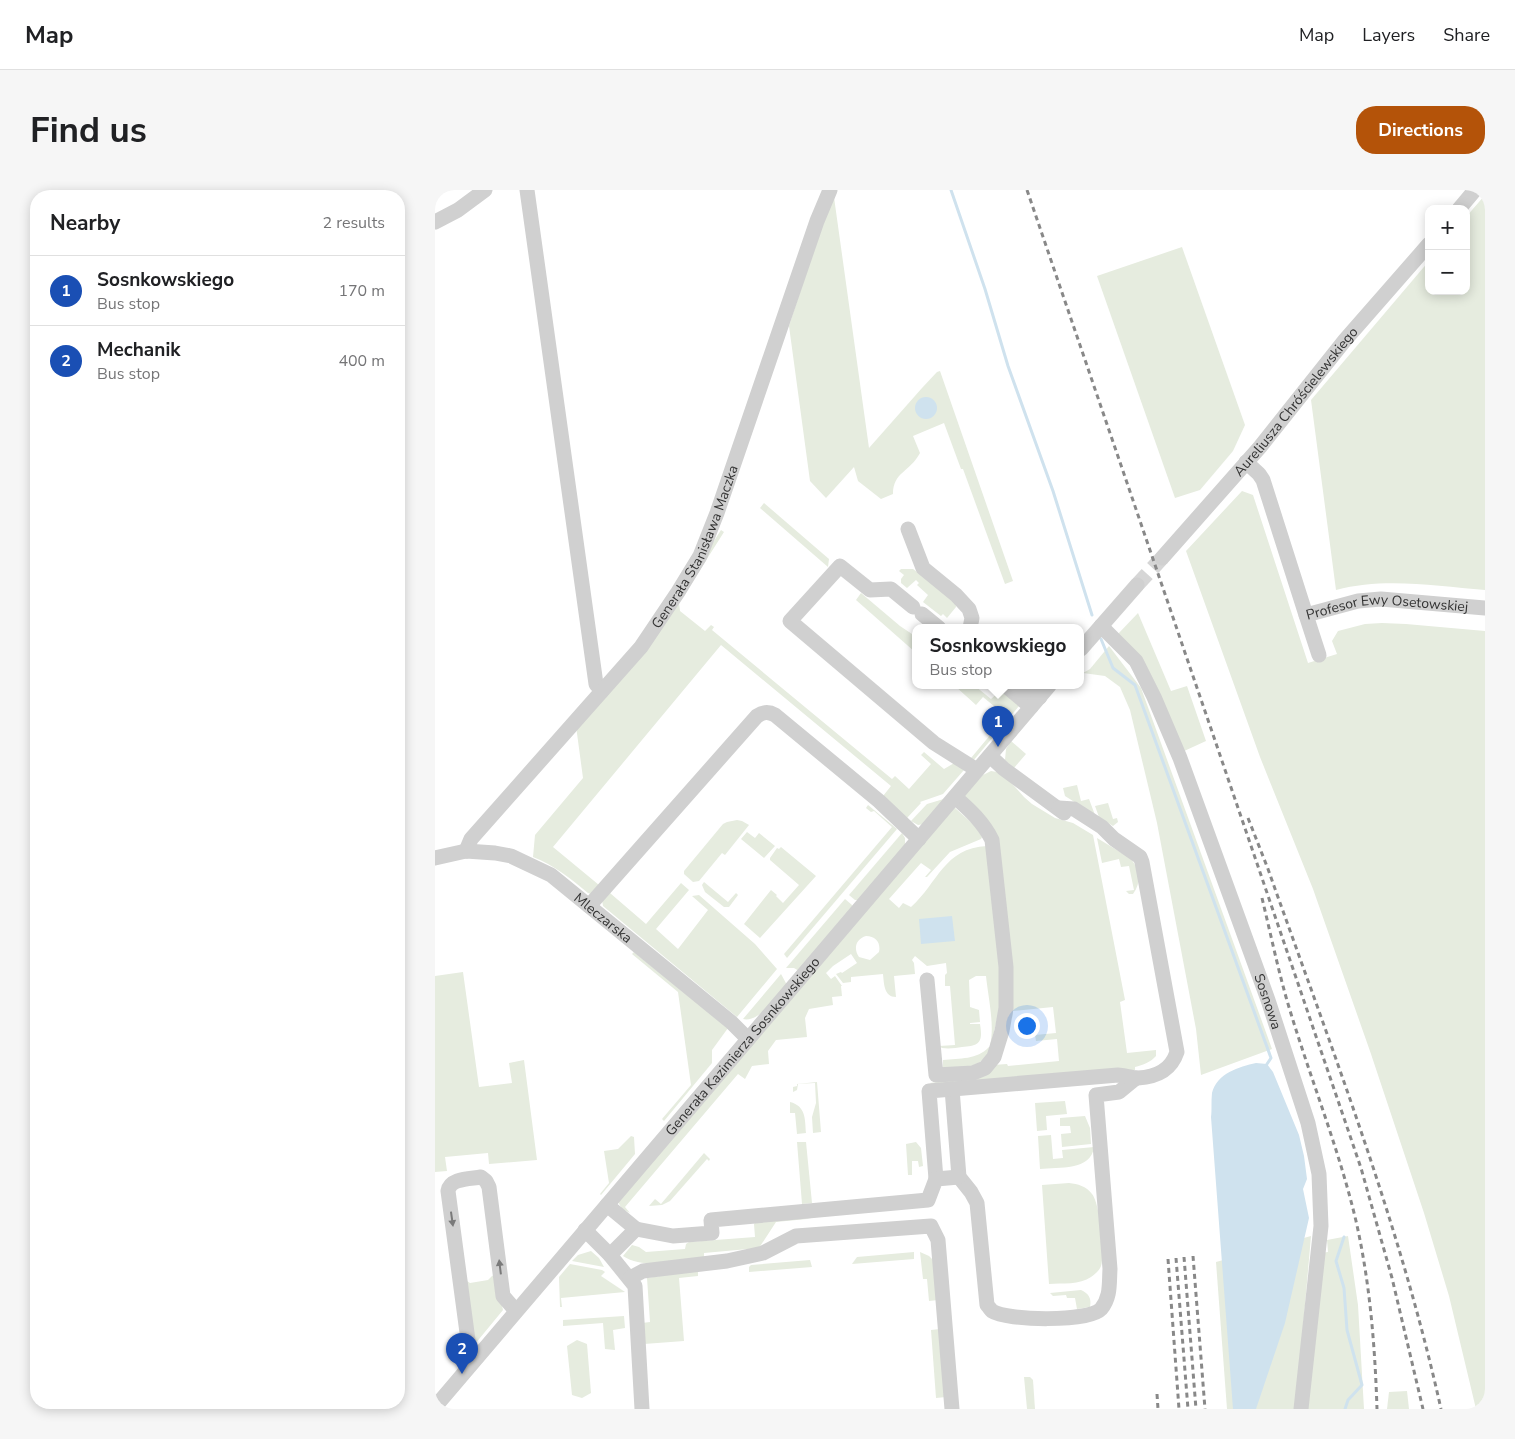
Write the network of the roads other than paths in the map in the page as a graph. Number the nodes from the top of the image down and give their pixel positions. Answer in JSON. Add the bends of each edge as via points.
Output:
{"nodes":[{"id":1,"x":485,"y":190,"type":"edge"},
{"id":2,"x":527,"y":190,"type":"edge"},
{"id":3,"x":830,"y":190,"type":"edge"},
{"id":4,"x":1475,"y":190,"type":"edge"},
{"id":5,"x":1462,"y":205,"type":"edge"},
{"id":6,"x":435,"y":222,"type":"edge"},
{"id":7,"x":1425,"y":249,"type":"edge"},
{"id":8,"x":1246,"y":462,"type":"junction"},
{"id":9,"x":908,"y":529,"type":"dead end"},
{"id":10,"x":1162,"y":558,"type":"tunnel mouth"},
{"id":11,"x":1137,"y":585,"type":"tunnel mouth"},
{"id":12,"x":1485,"y":608,"type":"edge"},
{"id":13,"x":1306,"y":615,"type":"junction"},
{"id":14,"x":934,"y":624,"type":"edge"},
{"id":15,"x":971,"y":624,"type":"edge"},
{"id":16,"x":1101,"y":626,"type":"junction"},
{"id":17,"x":1084,"y":646,"type":"edge"},
{"id":18,"x":1319,"y":655,"type":"dead end"},
{"id":19,"x":1016,"y":689,"type":"edge"},
{"id":20,"x":602,"y":691,"type":"junction"},
{"id":21,"x":1040,"y":696,"type":"edge"},
{"id":22,"x":990,"y":756,"type":"junction"},
{"id":23,"x":977,"y":770,"type":"junction"},
{"id":24,"x":955,"y":797,"type":"junction"},
{"id":25,"x":919,"y":839,"type":"junction"},
{"id":26,"x":466,"y":851,"type":"junction"},
{"id":27,"x":435,"y":858,"type":"edge"},
{"id":28,"x":589,"y":906,"type":"junction"},
{"id":29,"x":927,"y":980,"type":"dead end"},
{"id":30,"x":748,"y":1039,"type":"junction"},
{"id":31,"x":1136,"y":1078,"type":"junction"},
{"id":32,"x":952,"y":1089,"type":"junction"},
{"id":33,"x":959,"y":1177,"type":"junction"},
{"id":34,"x":936,"y":1179,"type":"junction"},
{"id":35,"x":607,"y":1205,"type":"junction"},
{"id":36,"x":636,"y":1229,"type":"junction"},
{"id":37,"x":585,"y":1230,"type":"junction"},
{"id":38,"x":609,"y":1255,"type":"junction"},
{"id":39,"x":630,"y":1278,"type":"junction"},
{"id":40,"x":516,"y":1311,"type":"junction"},
{"id":41,"x":477,"y":1357,"type":"junction"},
{"id":42,"x":435,"y":1407,"type":"edge"},
{"id":43,"x":642,"y":1409,"type":"edge"},
{"id":44,"x":951,"y":1409,"type":"edge"},
{"id":45,"x":1301,"y":1409,"type":"edge"}],
"edges":[{"from":1,"to":6,"type":"street"},
{"from":2,"to":20,"type":"street","via":[[596,684]]},
{"from":3,"to":20,"type":"street","name":"Generała Stanisława Maczka","via":[[700,556],[641,647]]},
{"from":4,"to":5,"type":"street"},
{"from":7,"to":8,"type":"street","name":"Aureliusza Chróścielewskiego","via":[[1345,340]]},
{"from":8,"to":10,"type":"street","name":"Aureliusza Chróścielewskiego"},
{"from":8,"to":13,"type":"street","name":"Profesor Ewy Osetowskiej","via":[[1264,484]]},
{"from":9,"to":15,"type":"street","via":[[923,568],[969,609]]},
{"from":11,"to":16,"type":"street"},
{"from":12,"to":13,"type":"street","name":"Profesor Ewy Osetowskiej","via":[[1381,599],[1358,601]]},
{"from":13,"to":18,"type":"street"},
{"from":14,"to":23,"type":"street","via":[[891,589],[870,590],[840,566],[790,621],[934,743]]},
{"from":16,"to":17,"type":"street"},
{"from":16,"to":45,"type":"street","name":"Sosnowa","via":[[1136,660],[1180,758],[1265,991],[1308,1123],[1319,1174],[1321,1226]]},
{"from":19,"to":21,"type":"street"},
{"from":20,"to":26,"type":"street","name":"Generała Stanisława Maczka","via":[[471,839]]},
{"from":21,"to":22,"type":"street","name":"Generała Kazimierza Sosnkowskiego"},
{"from":22,"to":23,"type":"street","name":"Generała Kazimierza Sosnkowskiego"},
{"from":22,"to":31,"type":"street","via":[[1059,808],[1073,809],[1102,827],[1142,862],[1177,1052],[1168,1069]]},
{"from":23,"to":24,"type":"street","name":"Generała Kazimierza Sosnkowskiego"},
{"from":24,"to":25,"type":"street","name":"Generała Kazimierza Sosnkowskiego"},
{"from":24,"to":29,"type":"street","via":[[978,818],[991,840],[1006,967],[1006,1008],[1002,1031],[994,1057],[985,1068],[973,1073],[936,1075]]},
{"from":25,"to":28,"type":"street","via":[[879,800],[775,715],[763,713]]},
{"from":25,"to":30,"type":"street","name":"Generała Kazimierza Sosnkowskiego"},
{"from":26,"to":27,"type":"street","name":"Mleczarska"},
{"from":26,"to":28,"type":"street","name":"Mleczarska","via":[[511,856],[551,875]]},
{"from":28,"to":30,"type":"street","name":"Mleczarska"},
{"from":30,"to":35,"type":"street","name":"Generała Kazimierza Sosnkowskiego"},
{"from":31,"to":32,"type":"street","via":[[1118,1075]]},
{"from":31,"to":33,"type":"street","via":[[1119,1092],[1096,1095],[1110,1269],[1109,1297],[1100,1310],[1089,1315],[1047,1320],[993,1311],[987,1305],[977,1203]]},
{"from":32,"to":33,"type":"street"},
{"from":32,"to":34,"type":"street","via":[[929,1091]]},
{"from":33,"to":34,"type":"street"},
{"from":34,"to":36,"type":"street","via":[[928,1200],[711,1220],[712,1233],[673,1236]]},
{"from":35,"to":36,"type":"street"},
{"from":35,"to":37,"type":"street","name":"Generała Kazimierza Sosnkowskiego"},
{"from":36,"to":38,"type":"street"},
{"from":37,"to":38,"type":"street"},
{"from":37,"to":40,"type":"street","name":"Generała Kazimierza Sosnkowskiego"},
{"from":38,"to":39,"type":"street"},
{"from":39,"to":43,"type":"street","via":[[635,1286]]},
{"from":39,"to":44,"type":"street","via":[[643,1271],[727,1261],[763,1253],[796,1236],[931,1226],[938,1240]]},
{"from":40,"to":41,"type":"street","name":"Generała Kazimierza Sosnkowskiego"},
{"from":40,"to":41,"type":"street","one_way":true,"via":[[503,1296],[489,1187],[481,1177],[453,1182],[448,1191],[468,1340]]},
{"from":41,"to":42,"type":"street","name":"Generała Kazimierza Sosnkowskiego"}]}
